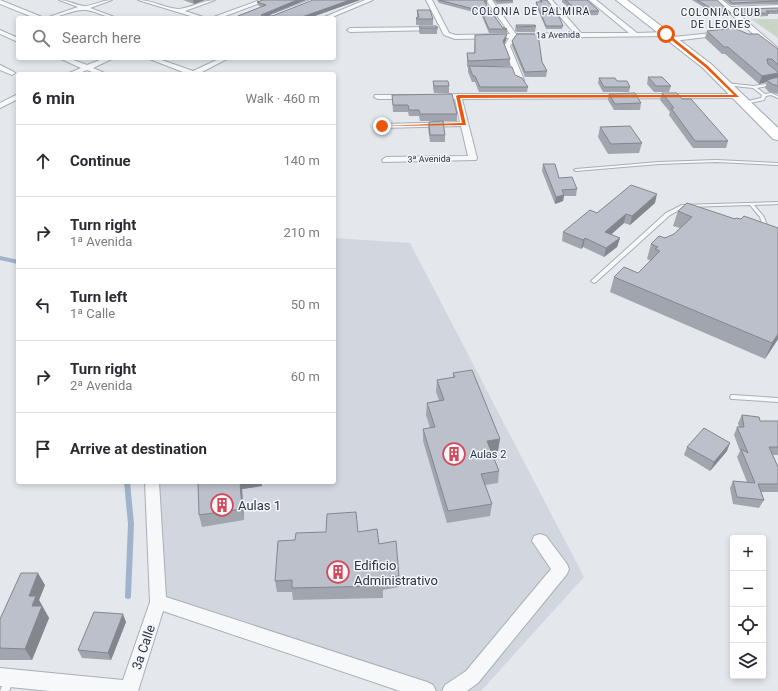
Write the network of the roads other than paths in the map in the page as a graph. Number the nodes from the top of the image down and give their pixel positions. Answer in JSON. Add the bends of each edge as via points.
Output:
{"nodes":[{"id":1,"x":62,"y":0,"type":"edge"},
{"id":2,"x":109,"y":0,"type":"edge"},
{"id":3,"x":141,"y":0,"type":"edge"},
{"id":4,"x":160,"y":0,"type":"edge"},
{"id":5,"x":212,"y":0,"type":"edge"},
{"id":6,"x":265,"y":0,"type":"edge"},
{"id":7,"x":315,"y":0,"type":"edge"},
{"id":8,"x":370,"y":0,"type":"edge"},
{"id":9,"x":429,"y":0,"type":"edge"},
{"id":10,"x":489,"y":0,"type":"edge"},
{"id":11,"x":549,"y":0,"type":"edge"},
{"id":12,"x":592,"y":0,"type":"edge"},
{"id":13,"x":622,"y":0,"type":"edge"},
{"id":14,"x":718,"y":0,"type":"edge"},
{"id":15,"x":769,"y":0,"type":"edge"},
{"id":16,"x":0,"y":2,"type":"edge"},
{"id":17,"x":150,"y":3,"type":"junction"},
{"id":18,"x":778,"y":6,"type":"edge"},
{"id":19,"x":83,"y":8,"type":"junction"},
{"id":20,"x":730,"y":9,"type":"junction"},
{"id":21,"x":179,"y":11,"type":"junction"},
{"id":22,"x":35,"y":16,"type":"edge"},
{"id":23,"x":56,"y":16,"type":"edge"},
{"id":24,"x":108,"y":16,"type":"edge"},
{"id":25,"x":195,"y":16,"type":"edge"},
{"id":26,"x":220,"y":16,"type":"edge"},
{"id":27,"x":271,"y":16,"type":"edge"},
{"id":28,"x":330,"y":16,"type":"edge"},
{"id":29,"x":443,"y":28,"type":"junction"},
{"id":30,"x":350,"y":30,"type":"dead end"},
{"id":31,"x":751,"y":30,"type":"junction"},
{"id":32,"x":11,"y":31,"type":"dead end"},
{"id":33,"x":743,"y":31,"type":"edge"},
{"id":34,"x":1,"y":33,"type":"edge"},
{"id":35,"x":728,"y":33,"type":"edge"},
{"id":36,"x":635,"y":34,"type":"junction"},
{"id":37,"x":579,"y":35,"type":"junction"},
{"id":38,"x":514,"y":36,"type":"junction"},
{"id":39,"x":670,"y":36,"type":"junction"},
{"id":40,"x":16,"y":39,"type":"edge"},
{"id":41,"x":778,"y":51,"type":"edge"},
{"id":42,"x":67,"y":60,"type":"edge"},
{"id":43,"x":106,"y":60,"type":"edge"},
{"id":44,"x":155,"y":60,"type":"edge"},
{"id":45,"x":222,"y":60,"type":"edge"},
{"id":46,"x":0,"y":67,"type":"edge"},
{"id":47,"x":86,"y":68,"type":"junction"},
{"id":48,"x":12,"y":72,"type":"dead end"},
{"id":49,"x":76,"y":72,"type":"edge"},
{"id":50,"x":97,"y":72,"type":"edge"},
{"id":51,"x":187,"y":72,"type":"edge"},
{"id":52,"x":196,"y":72,"type":"edge"},
{"id":53,"x":520,"y":80,"type":"edge"},
{"id":54,"x":778,"y":83,"type":"edge"},
{"id":55,"x":725,"y":84,"type":"junction"},
{"id":56,"x":754,"y":87,"type":"junction"},
{"id":57,"x":764,"y":95,"type":"junction"},
{"id":58,"x":458,"y":96,"type":"junction"},
{"id":59,"x":16,"y":97,"type":"edge"},
{"id":60,"x":378,"y":97,"type":"dead end"},
{"id":61,"x":778,"y":97,"type":"edge"},
{"id":62,"x":742,"y":99,"type":"junction"},
{"id":63,"x":0,"y":106,"type":"edge"},
{"id":64,"x":464,"y":124,"type":"junction"},
{"id":65,"x":382,"y":126,"type":"dead end"},
{"id":66,"x":778,"y":136,"type":"edge"},
{"id":67,"x":386,"y":160,"type":"dead end"},
{"id":68,"x":778,"y":164,"type":"edge"},
{"id":69,"x":576,"y":170,"type":"dead end"},
{"id":70,"x":778,"y":203,"type":"edge"},
{"id":71,"x":751,"y":204,"type":"junction"},
{"id":72,"x":684,"y":206,"type":"junction"},
{"id":73,"x":699,"y":211,"type":"edge"},
{"id":74,"x":756,"y":227,"type":"edge"},
{"id":75,"x":594,"y":281,"type":"dead end"},
{"id":76,"x":733,"y":397,"type":"dead end"},
{"id":77,"x":778,"y":400,"type":"edge"},
{"id":78,"x":152,"y":484,"type":"edge"},
{"id":79,"x":540,"y":541,"type":"dead end"},
{"id":80,"x":158,"y":602,"type":"junction"},
{"id":81,"x":4,"y":682,"type":"edge"},
{"id":82,"x":129,"y":690,"type":"edge"},
{"id":83,"x":427,"y":691,"type":"edge"},
{"id":84,"x":451,"y":691,"type":"edge"}],
"edges":[{"from":1,"to":19,"type":"street"},
{"from":2,"to":19,"type":"street"},
{"from":3,"to":17,"type":"street"},
{"from":4,"to":17,"type":"street"},
{"from":5,"to":21,"type":"street"},
{"from":6,"to":26,"type":"street"},
{"from":7,"to":27,"type":"street"},
{"from":8,"to":28,"type":"street"},
{"from":9,"to":29,"type":"street"},
{"from":10,"to":38,"type":"street"},
{"from":11,"to":37,"type":"street"},
{"from":12,"to":36,"type":"street"},
{"from":13,"to":39,"type":"main road"},
{"from":14,"to":20,"type":"street"},
{"from":15,"to":18,"type":"street"},
{"from":16,"to":22,"type":"street"},
{"from":17,"to":21,"type":"street"},
{"from":18,"to":20,"type":"street"},
{"from":19,"to":23,"type":"street"},
{"from":19,"to":24,"type":"street"},
{"from":20,"to":31,"type":"street"},
{"from":21,"to":25,"type":"street"},
{"from":29,"to":30,"type":"street"},
{"from":29,"to":38,"type":"street","name":"1a Avenida","via":[[450,36]]},
{"from":31,"to":33,"type":"street"},
{"from":31,"to":41,"type":"street"},
{"from":32,"to":34,"type":"street"},
{"from":34,"to":40,"type":"street"},
{"from":35,"to":39,"type":"street","name":"1a Avenida"},
{"from":36,"to":37,"type":"street","name":"1a Avenida"},
{"from":36,"to":39,"type":"street","name":"1a Avenida"},
{"from":37,"to":38,"type":"street","name":"1a Avenida"},
{"from":38,"to":53,"type":"street","via":[[507,46],[512,69]]},
{"from":39,"to":55,"type":"main road"},
{"from":42,"to":47,"type":"street"},
{"from":43,"to":47,"type":"street"},
{"from":44,"to":51,"type":"street"},
{"from":45,"to":52,"type":"street"},
{"from":46,"to":48,"type":"street"},
{"from":47,"to":49,"type":"street"},
{"from":47,"to":50,"type":"street"},
{"from":54,"to":56,"type":"lane"},
{"from":55,"to":56,"type":"lane"},
{"from":55,"to":62,"type":"main road"},
{"from":56,"to":57,"type":"lane"},
{"from":57,"to":61,"type":"lane"},
{"from":57,"to":62,"type":"lane","via":[[763,99]]},
{"from":58,"to":60,"type":"street"},
{"from":58,"to":62,"type":"street"},
{"from":58,"to":64,"type":"street"},
{"from":59,"to":63,"type":"street"},
{"from":62,"to":66,"type":"main road"},
{"from":64,"to":65,"type":"street"},
{"from":64,"to":67,"type":"street","name":"3ª Avenida","via":[[473,158]]},
{"from":68,"to":69,"type":"lane","via":[[659,162]]},
{"from":70,"to":71,"type":"lane"},
{"from":71,"to":72,"type":"lane"},
{"from":71,"to":74,"type":"lane","via":[[765,225]]},
{"from":72,"to":73,"type":"lane"},
{"from":72,"to":75,"type":"lane","via":[[668,214]]},
{"from":76,"to":77,"type":"lane"},
{"from":78,"to":80,"type":"street"},
{"from":79,"to":84,"type":"street","via":[[561,569],[472,677]]},
{"from":80,"to":82,"type":"street","name":"3a Calle"},
{"from":80,"to":83,"type":"street"},
{"from":81,"to":82,"type":"street"}]}
